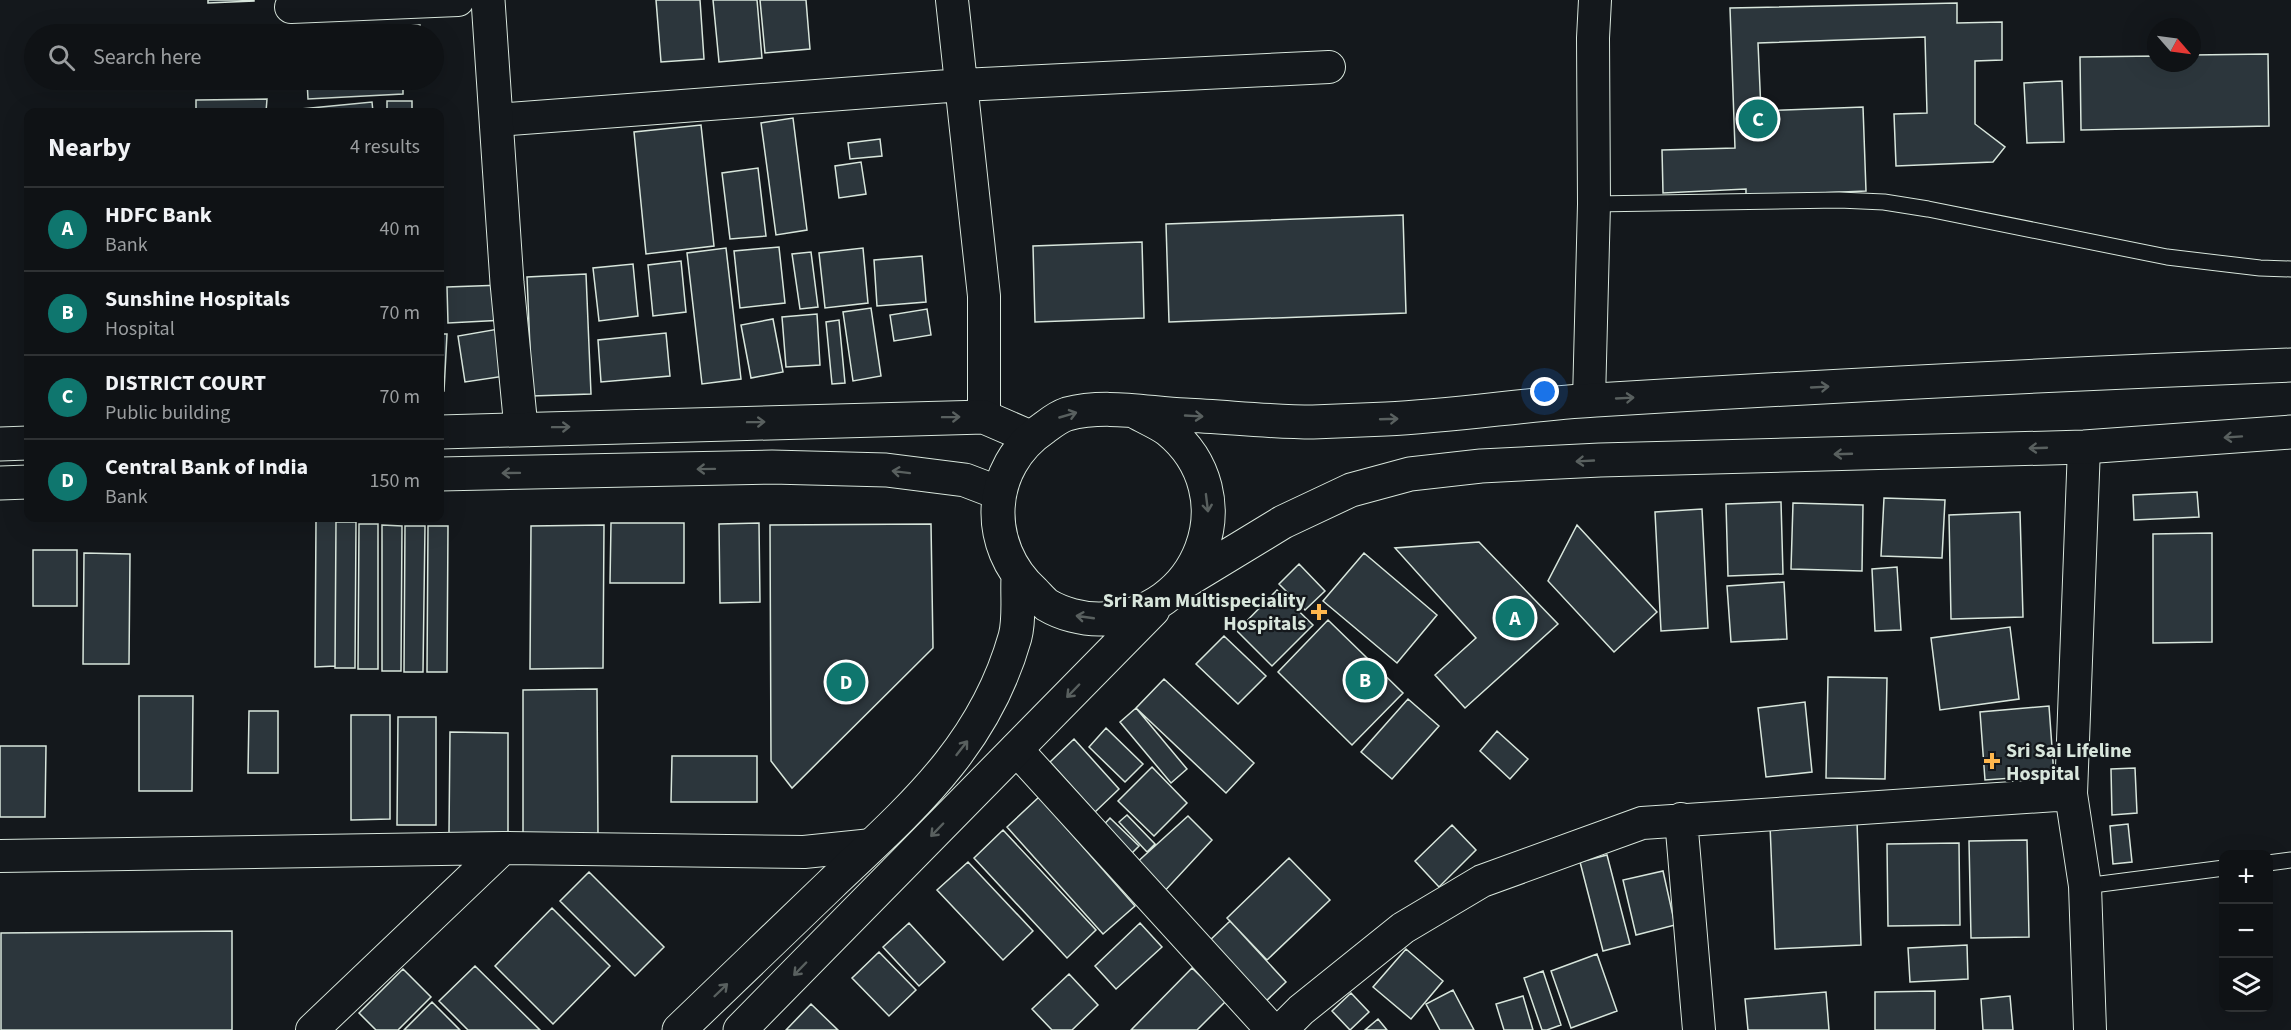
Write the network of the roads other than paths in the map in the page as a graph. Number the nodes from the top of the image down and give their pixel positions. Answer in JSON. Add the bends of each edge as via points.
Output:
{"nodes":[{"id":1,"x":458,"y":0,"type":"edge"},
{"id":2,"x":488,"y":0,"type":"edge"},
{"id":3,"x":952,"y":0,"type":"edge"},
{"id":4,"x":1595,"y":0,"type":"edge"},
{"id":5,"x":291,"y":6,"type":"dead end"},
{"id":6,"x":1329,"y":67,"type":"dead end"},
{"id":7,"x":962,"y":85,"type":"junction"},
{"id":8,"x":496,"y":120,"type":"junction"},
{"id":9,"x":1594,"y":204,"type":"junction"},
{"id":10,"x":2291,"y":269,"type":"edge"},
{"id":11,"x":2291,"y":365,"type":"edge"},
{"id":12,"x":1589,"y":400,"type":"junction"},
{"id":13,"x":1136,"y":412,"type":"junction"},
{"id":14,"x":984,"y":417,"type":"junction"},
{"id":15,"x":520,"y":428,"type":"junction"},
{"id":16,"x":444,"y":432,"type":"edge"},
{"id":17,"x":2291,"y":432,"type":"edge"},
{"id":18,"x":1030,"y":437,"type":"junction"},
{"id":19,"x":24,"y":443,"type":"edge"},
{"id":20,"x":0,"y":444,"type":"edge"},
{"id":21,"x":2084,"y":447,"type":"junction"},
{"id":22,"x":444,"y":474,"type":"edge"},
{"id":23,"x":0,"y":483,"type":"edge"},
{"id":24,"x":24,"y":483,"type":"edge"},
{"id":25,"x":999,"y":493,"type":"junction"},
{"id":26,"x":1018,"y":578,"type":"junction"},
{"id":27,"x":1185,"y":581,"type":"junction"},
{"id":28,"x":1158,"y":604,"type":"junction"},
{"id":29,"x":1016,"y":749,"type":"junction"},
{"id":30,"x":2071,"y":794,"type":"junction"},
{"id":31,"x":1681,"y":819,"type":"junction"},
{"id":32,"x":873,"y":845,"type":"junction"},
{"id":33,"x":503,"y":848,"type":"junction"},
{"id":34,"x":0,"y":856,"type":"edge"},
{"id":35,"x":2291,"y":860,"type":"edge"},
{"id":36,"x":2273,"y":862,"type":"edge"},
{"id":37,"x":2219,"y":869,"type":"edge"},
{"id":38,"x":2085,"y":886,"type":"junction"},
{"id":39,"x":1299,"y":1023,"type":"edge"},
{"id":40,"x":312,"y":1030,"type":"edge"},
{"id":41,"x":679,"y":1030,"type":"edge"},
{"id":42,"x":740,"y":1030,"type":"edge"},
{"id":43,"x":1272,"y":1030,"type":"edge"},
{"id":44,"x":1699,"y":1030,"type":"edge"},
{"id":45,"x":2090,"y":1030,"type":"edge"}],
"edges":[{"from":1,"to":5,"type":"street"},
{"from":2,"to":8,"type":"main road"},
{"from":3,"to":7,"type":"street"},
{"from":4,"to":9,"type":"street"},
{"from":6,"to":7,"type":"street"},
{"from":7,"to":8,"type":"street"},
{"from":7,"to":14,"type":"street","via":[[984,296]]},
{"from":8,"to":15,"type":"main road"},
{"from":9,"to":10,"type":"lane","via":[[1884,202],[2167,257]]},
{"from":9,"to":12,"type":"street"},
{"from":12,"to":11,"type":"main road","one_way":true},
{"from":13,"to":12,"type":"main road","one_way":true,"via":[[1310,422],[1409,418]]},
{"from":18,"to":13,"type":"main road","one_way":true,"via":[[1061,416],[1098,408]]},
{"from":13,"to":27,"type":"main road","one_way":true,"via":[[1166,428],[1190,453],[1205,484],[1209,518],[1202,552]]},
{"from":15,"to":14,"type":"main road","one_way":true},
{"from":14,"to":18,"type":"main road"},
{"from":15,"to":16,"type":"main road"},
{"from":17,"to":21,"type":"main road","one_way":true},
{"from":18,"to":25,"type":"main road","via":[[1010,462]]},
{"from":19,"to":20,"type":"main road"},
{"from":21,"to":27,"type":"main road","one_way":true,"via":[[1600,460],[1410,474],[1351,490],[1283,522]]},
{"from":21,"to":30,"type":"street"},
{"from":25,"to":22,"type":"main road","one_way":true,"via":[[965,480],[886,470],[772,467]]},
{"from":23,"to":24,"type":"main road"},
{"from":25,"to":26,"type":"main road","via":[[999,538]]},
{"from":28,"to":26,"type":"main road","one_way":true,"via":[[1122,619],[1083,619],[1047,604]]},
{"from":32,"to":26,"type":"main road","one_way":true,"via":[[926,792],[967,743],[985,713],[1016,634]]},
{"from":27,"to":28,"type":"main road"},
{"from":28,"to":29,"type":"main road","one_way":true},
{"from":29,"to":42,"type":"main road","one_way":true},
{"from":29,"to":43,"type":"street"},
{"from":30,"to":31,"type":"street"},
{"from":30,"to":38,"type":"street"},
{"from":31,"to":39,"type":"street","via":[[1642,823],[1482,880],[1403,928]]},
{"from":31,"to":44,"type":"street"},
{"from":32,"to":33,"type":"street","via":[[804,852]]},
{"from":41,"to":32,"type":"main road","one_way":true},
{"from":33,"to":34,"type":"street"},
{"from":33,"to":40,"type":"street"},
{"from":35,"to":36,"type":"lane"},
{"from":37,"to":38,"type":"lane"},
{"from":38,"to":45,"type":"street"}]}
